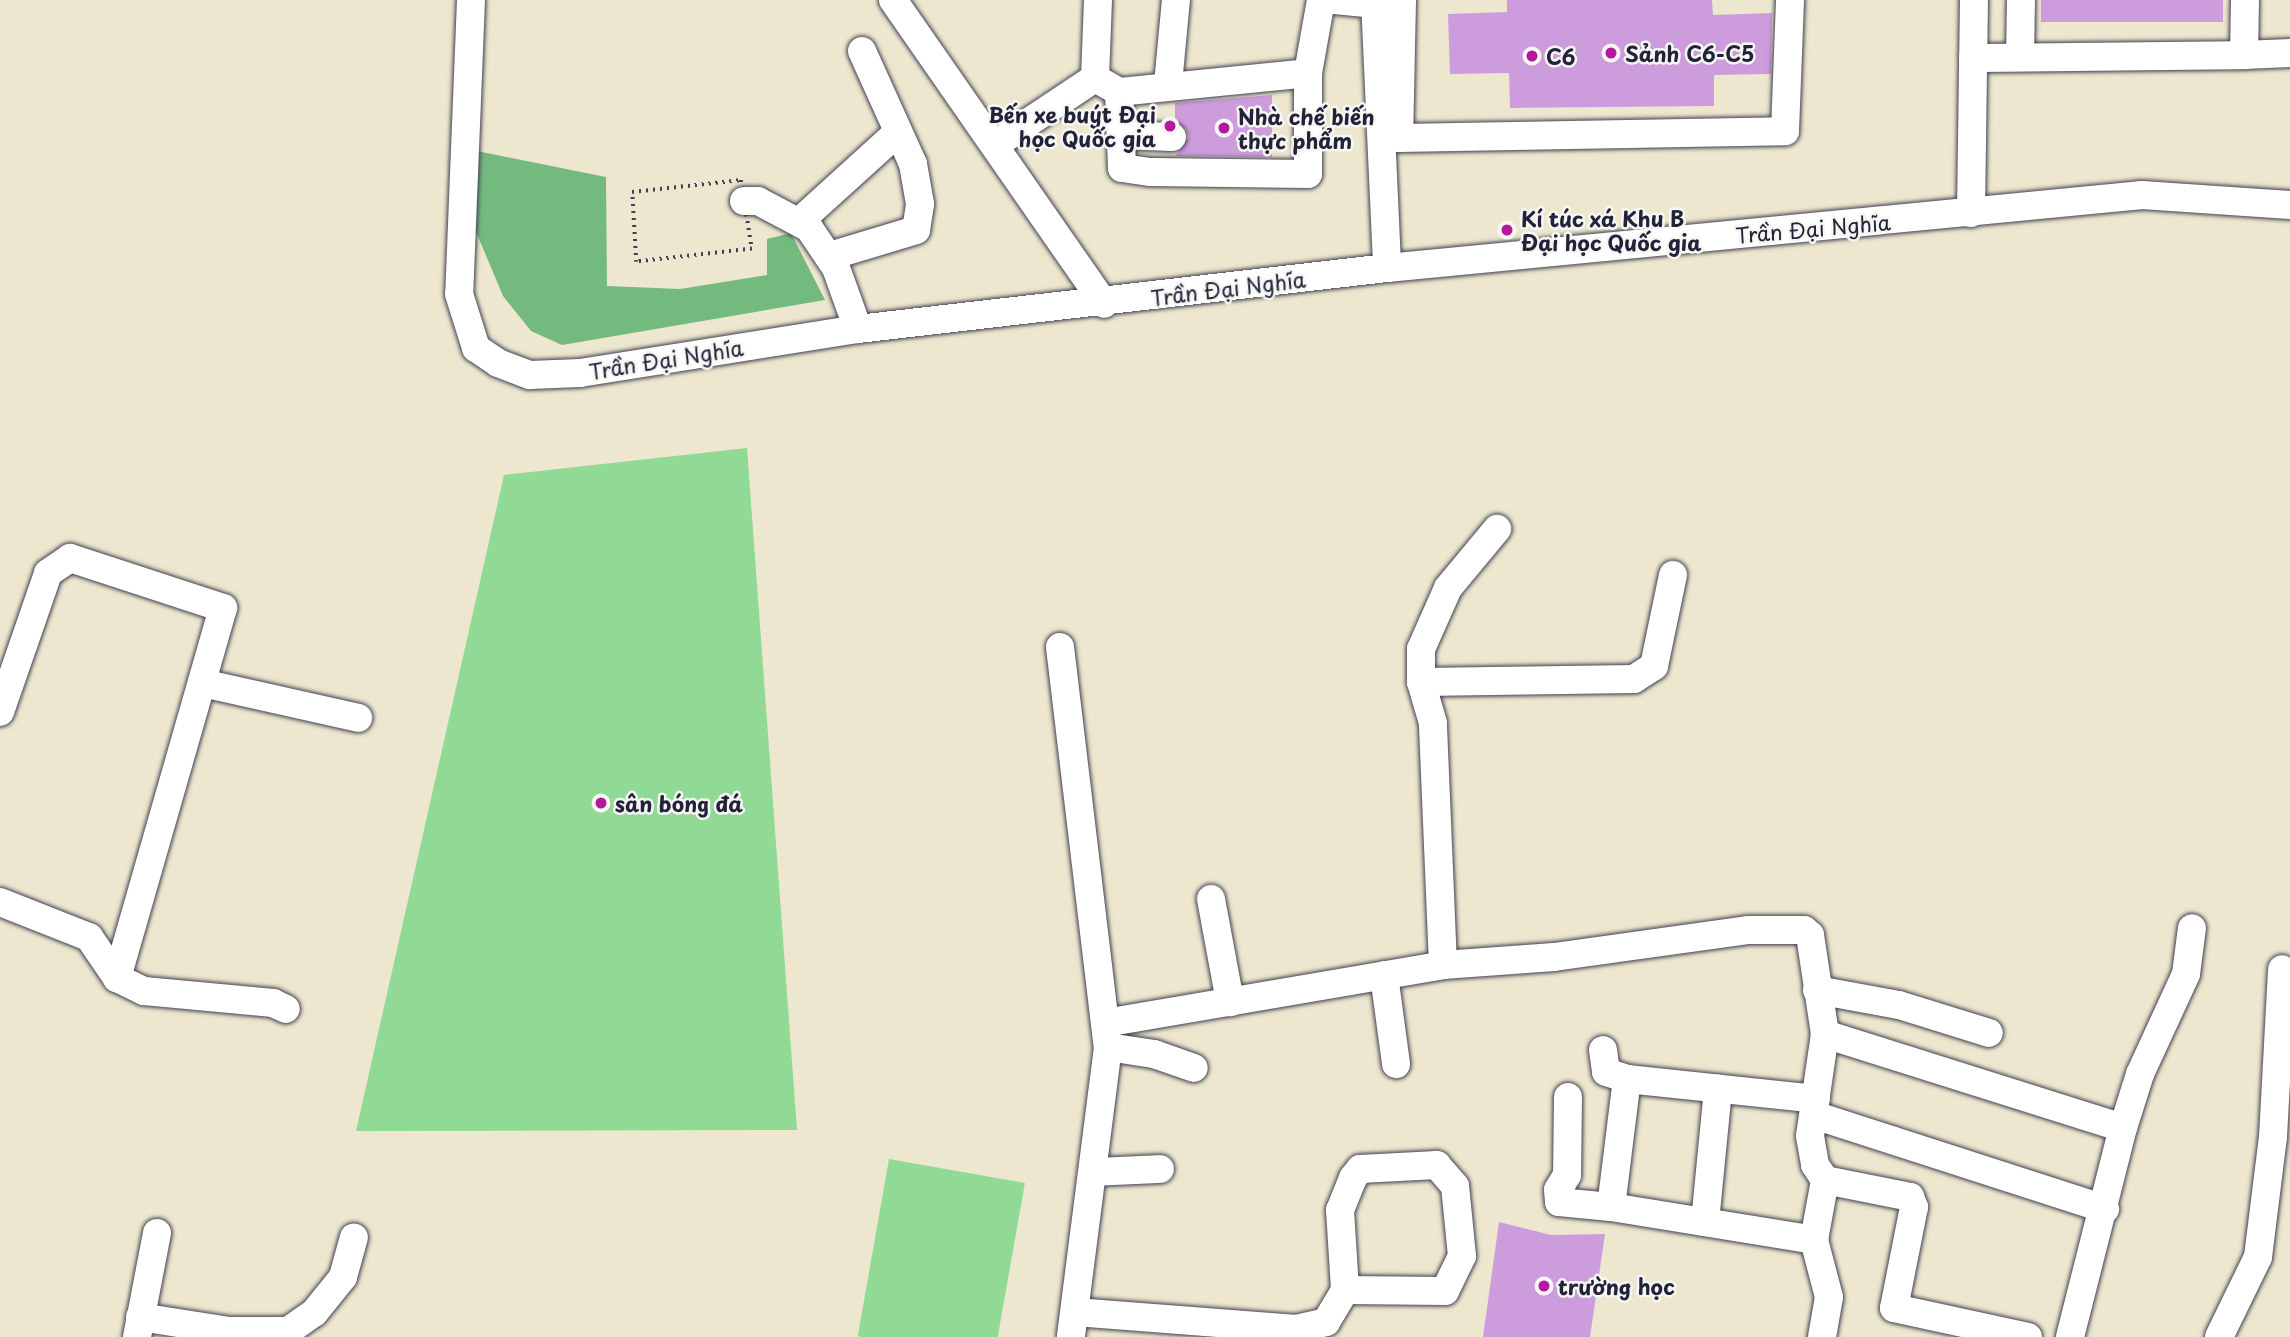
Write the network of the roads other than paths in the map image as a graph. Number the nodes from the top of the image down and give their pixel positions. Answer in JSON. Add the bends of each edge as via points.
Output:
{"nodes":[{"id":1,"x":471,"y":0,"type":"edge"},
{"id":2,"x":893,"y":0,"type":"edge"},
{"id":3,"x":1098,"y":0,"type":"edge"},
{"id":4,"x":1176,"y":0,"type":"edge"},
{"id":5,"x":1321,"y":0,"type":"edge"},
{"id":6,"x":1333,"y":0,"type":"edge"},
{"id":7,"x":1790,"y":0,"type":"edge"},
{"id":8,"x":1974,"y":0,"type":"edge"},
{"id":9,"x":2021,"y":0,"type":"edge"},
{"id":10,"x":2245,"y":0,"type":"edge"},
{"id":11,"x":1384,"y":1,"type":"edge"},
{"id":12,"x":2290,"y":27,"type":"edge"},
{"id":13,"x":862,"y":51,"type":"dead end"},
{"id":14,"x":2290,"y":53,"type":"edge"},
{"id":15,"x":2244,"y":55,"type":"junction"},
{"id":16,"x":2020,"y":57,"type":"junction"},
{"id":17,"x":1973,"y":58,"type":"junction"},
{"id":18,"x":1308,"y":73,"type":"junction"},
{"id":19,"x":1167,"y":84,"type":"junction"},
{"id":20,"x":1107,"y":85,"type":"junction"},
{"id":21,"x":897,"y":133,"type":"junction"},
{"id":22,"x":1121,"y":135,"type":"junction"},
{"id":23,"x":1172,"y":137,"type":"dead end"},
{"id":24,"x":996,"y":145,"type":"junction"},
{"id":25,"x":744,"y":201,"type":"road end"},
{"id":26,"x":2290,"y":205,"type":"edge"},
{"id":27,"x":1971,"y":213,"type":"junction"},
{"id":28,"x":800,"y":220,"type":"junction"},
{"id":29,"x":830,"y":256,"type":"junction"},
{"id":30,"x":1387,"y":268,"type":"junction"},
{"id":31,"x":1104,"y":304,"type":"junction"},
{"id":32,"x":858,"y":329,"type":"junction"},
{"id":33,"x":1497,"y":529,"type":"dead end"},
{"id":34,"x":1673,"y":575,"type":"dead end"},
{"id":35,"x":1060,"y":647,"type":"dead end"},
{"id":36,"x":1421,"y":682,"type":"junction"},
{"id":37,"x":202,"y":683,"type":"junction"},
{"id":38,"x":0,"y":712,"type":"edge"},
{"id":39,"x":358,"y":719,"type":"dead end"},
{"id":40,"x":1211,"y":900,"type":"dead end"},
{"id":41,"x":0,"y":902,"type":"edge"},
{"id":42,"x":2192,"y":928,"type":"dead end"},
{"id":43,"x":1443,"y":965,"type":"junction"},
{"id":44,"x":2283,"y":969,"type":"dead end"},
{"id":45,"x":1384,"y":975,"type":"junction"},
{"id":46,"x":117,"y":978,"type":"junction"},
{"id":47,"x":1817,"y":989,"type":"junction"},
{"id":48,"x":1230,"y":1002,"type":"junction"},
{"id":49,"x":286,"y":1009,"type":"dead end"},
{"id":50,"x":1989,"y":1033,"type":"dead end"},
{"id":51,"x":1825,"y":1034,"type":"junction"},
{"id":52,"x":1106,"y":1035,"type":"junction"},
{"id":53,"x":1602,"y":1051,"type":"dead end"},
{"id":54,"x":1396,"y":1064,"type":"dead end"},
{"id":55,"x":2284,"y":1065,"type":"edge"},
{"id":56,"x":1194,"y":1068,"type":"dead end"},
{"id":57,"x":1627,"y":1079,"type":"junction"},
{"id":58,"x":1718,"y":1089,"type":"junction"},
{"id":59,"x":1568,"y":1106,"type":"dead end"},
{"id":60,"x":1815,"y":1107,"type":"junction"},
{"id":61,"x":2123,"y":1128,"type":"junction"},
{"id":62,"x":1160,"y":1169,"type":"dead end"},
{"id":63,"x":1094,"y":1172,"type":"junction"},
{"id":64,"x":1825,"y":1180,"type":"junction"},
{"id":65,"x":1611,"y":1207,"type":"junction"},
{"id":66,"x":2105,"y":1209,"type":"junction"},
{"id":67,"x":1705,"y":1222,"type":"junction"},
{"id":68,"x":157,"y":1233,"type":"dead end"},
{"id":69,"x":354,"y":1237,"type":"dead end"},
{"id":70,"x":1814,"y":1240,"type":"junction"},
{"id":71,"x":1345,"y":1290,"type":"junction"},
{"id":72,"x":1073,"y":1324,"type":"edge"},
{"id":73,"x":139,"y":1327,"type":"edge"},
{"id":74,"x":1822,"y":1337,"type":"edge"},
{"id":75,"x":2028,"y":1337,"type":"edge"},
{"id":76,"x":2070,"y":1337,"type":"edge"},
{"id":77,"x":2219,"y":1337,"type":"edge"}],
"edges":[{"from":1,"to":32,"type":"street","name":"Trần Đại Nghĩa","via":[[459,294],[476,348],[530,376],[580,373]]},
{"from":2,"to":24,"type":"street"},
{"from":3,"to":20,"type":"street"},
{"from":4,"to":19,"type":"street"},
{"from":5,"to":18,"type":"street"},
{"from":6,"to":11,"type":"street"},
{"from":7,"to":11,"type":"street","via":[[1785,131],[1399,138]]},
{"from":8,"to":17,"type":"street"},
{"from":9,"to":16,"type":"street"},
{"from":10,"to":15,"type":"street"},
{"from":11,"to":30,"type":"street"},
{"from":12,"to":14,"type":"street"},
{"from":13,"to":21,"type":"street"},
{"from":14,"to":15,"type":"street"},
{"from":15,"to":16,"type":"street"},
{"from":16,"to":17,"type":"street"},
{"from":17,"to":27,"type":"street"},
{"from":18,"to":19,"type":"street"},
{"from":18,"to":22,"type":"street","via":[[1308,174],[1122,168]]},
{"from":19,"to":20,"type":"street"},
{"from":20,"to":22,"type":"street"},
{"from":20,"to":24,"type":"street"},
{"from":21,"to":28,"type":"street"},
{"from":21,"to":29,"type":"street","via":[[913,164],[920,204],[916,230]]},
{"from":22,"to":23,"type":"street"},
{"from":24,"to":31,"type":"street"},
{"from":25,"to":28,"type":"street","via":[[758,201]]},
{"from":26,"to":27,"type":"street","name":"Trần Đại Nghĩa","via":[[2142,195]]},
{"from":27,"to":30,"type":"street","name":"Trần Đại Nghĩa"},
{"from":28,"to":29,"type":"street"},
{"from":29,"to":32,"type":"street"},
{"from":30,"to":31,"type":"street","name":"Trần Đại Nghĩa"},
{"from":31,"to":32,"type":"street","name":"Trần Đại Nghĩa"},
{"from":33,"to":36,"type":"street","via":[[1448,588],[1421,649]]},
{"from":34,"to":36,"type":"street","via":[[1654,666],[1634,679]]},
{"from":35,"to":52,"type":"street"},
{"from":36,"to":43,"type":"street","via":[[1433,723]]},
{"from":37,"to":38,"type":"street","via":[[223,608],[70,558],[48,573]]},
{"from":37,"to":39,"type":"street"},
{"from":37,"to":46,"type":"street"},
{"from":40,"to":48,"type":"street"},
{"from":41,"to":46,"type":"street","via":[[89,937]]},
{"from":42,"to":61,"type":"street","via":[[2186,974],[2140,1074]]},
{"from":43,"to":45,"type":"street"},
{"from":43,"to":47,"type":"street","via":[[1554,957],[1749,930],[1804,930],[1810,935]]},
{"from":44,"to":55,"type":"street"},
{"from":45,"to":48,"type":"street"},
{"from":45,"to":54,"type":"street"},
{"from":46,"to":49,"type":"street","via":[[169,996],[272,1003]]},
{"from":47,"to":50,"type":"street","via":[[1899,1005]]},
{"from":47,"to":51,"type":"street"},
{"from":48,"to":52,"type":"street"},
{"from":51,"to":60,"type":"street"},
{"from":51,"to":61,"type":"street"},
{"from":52,"to":56,"type":"street"},
{"from":52,"to":63,"type":"street"},
{"from":53,"to":57,"type":"street","via":[[1606,1072]]},
{"from":55,"to":77,"type":"street","via":[[2258,1257]]},
{"from":57,"to":58,"type":"street"},
{"from":57,"to":65,"type":"street"},
{"from":58,"to":60,"type":"street"},
{"from":58,"to":67,"type":"street"},
{"from":59,"to":65,"type":"street","via":[[1567,1175],[1558,1190],[1559,1202]]},
{"from":60,"to":64,"type":"street","via":[[1810,1136],[1815,1165]]},
{"from":60,"to":66,"type":"street"},
{"from":61,"to":66,"type":"street"},
{"from":62,"to":63,"type":"street"},
{"from":63,"to":72,"type":"street"},
{"from":64,"to":70,"type":"street"},
{"from":64,"to":75,"type":"street","via":[[1910,1197],[1914,1207],[1894,1308]]},
{"from":65,"to":67,"type":"street"},
{"from":66,"to":76,"type":"street"},
{"from":67,"to":70,"type":"street"},
{"from":68,"to":73,"type":"street"},
{"from":69,"to":73,"type":"street","via":[[343,1277],[314,1313],[288,1331]]},
{"from":70,"to":74,"type":"street","via":[[1829,1297]]},
{"from":71,"to":71,"type":"street","via":[[1445,1291],[1461,1256],[1455,1186],[1437,1165],[1360,1169],[1353,1178],[1340,1210]]},
{"from":71,"to":72,"type":"street","via":[[1326,1322],[1296,1329]]}]}
